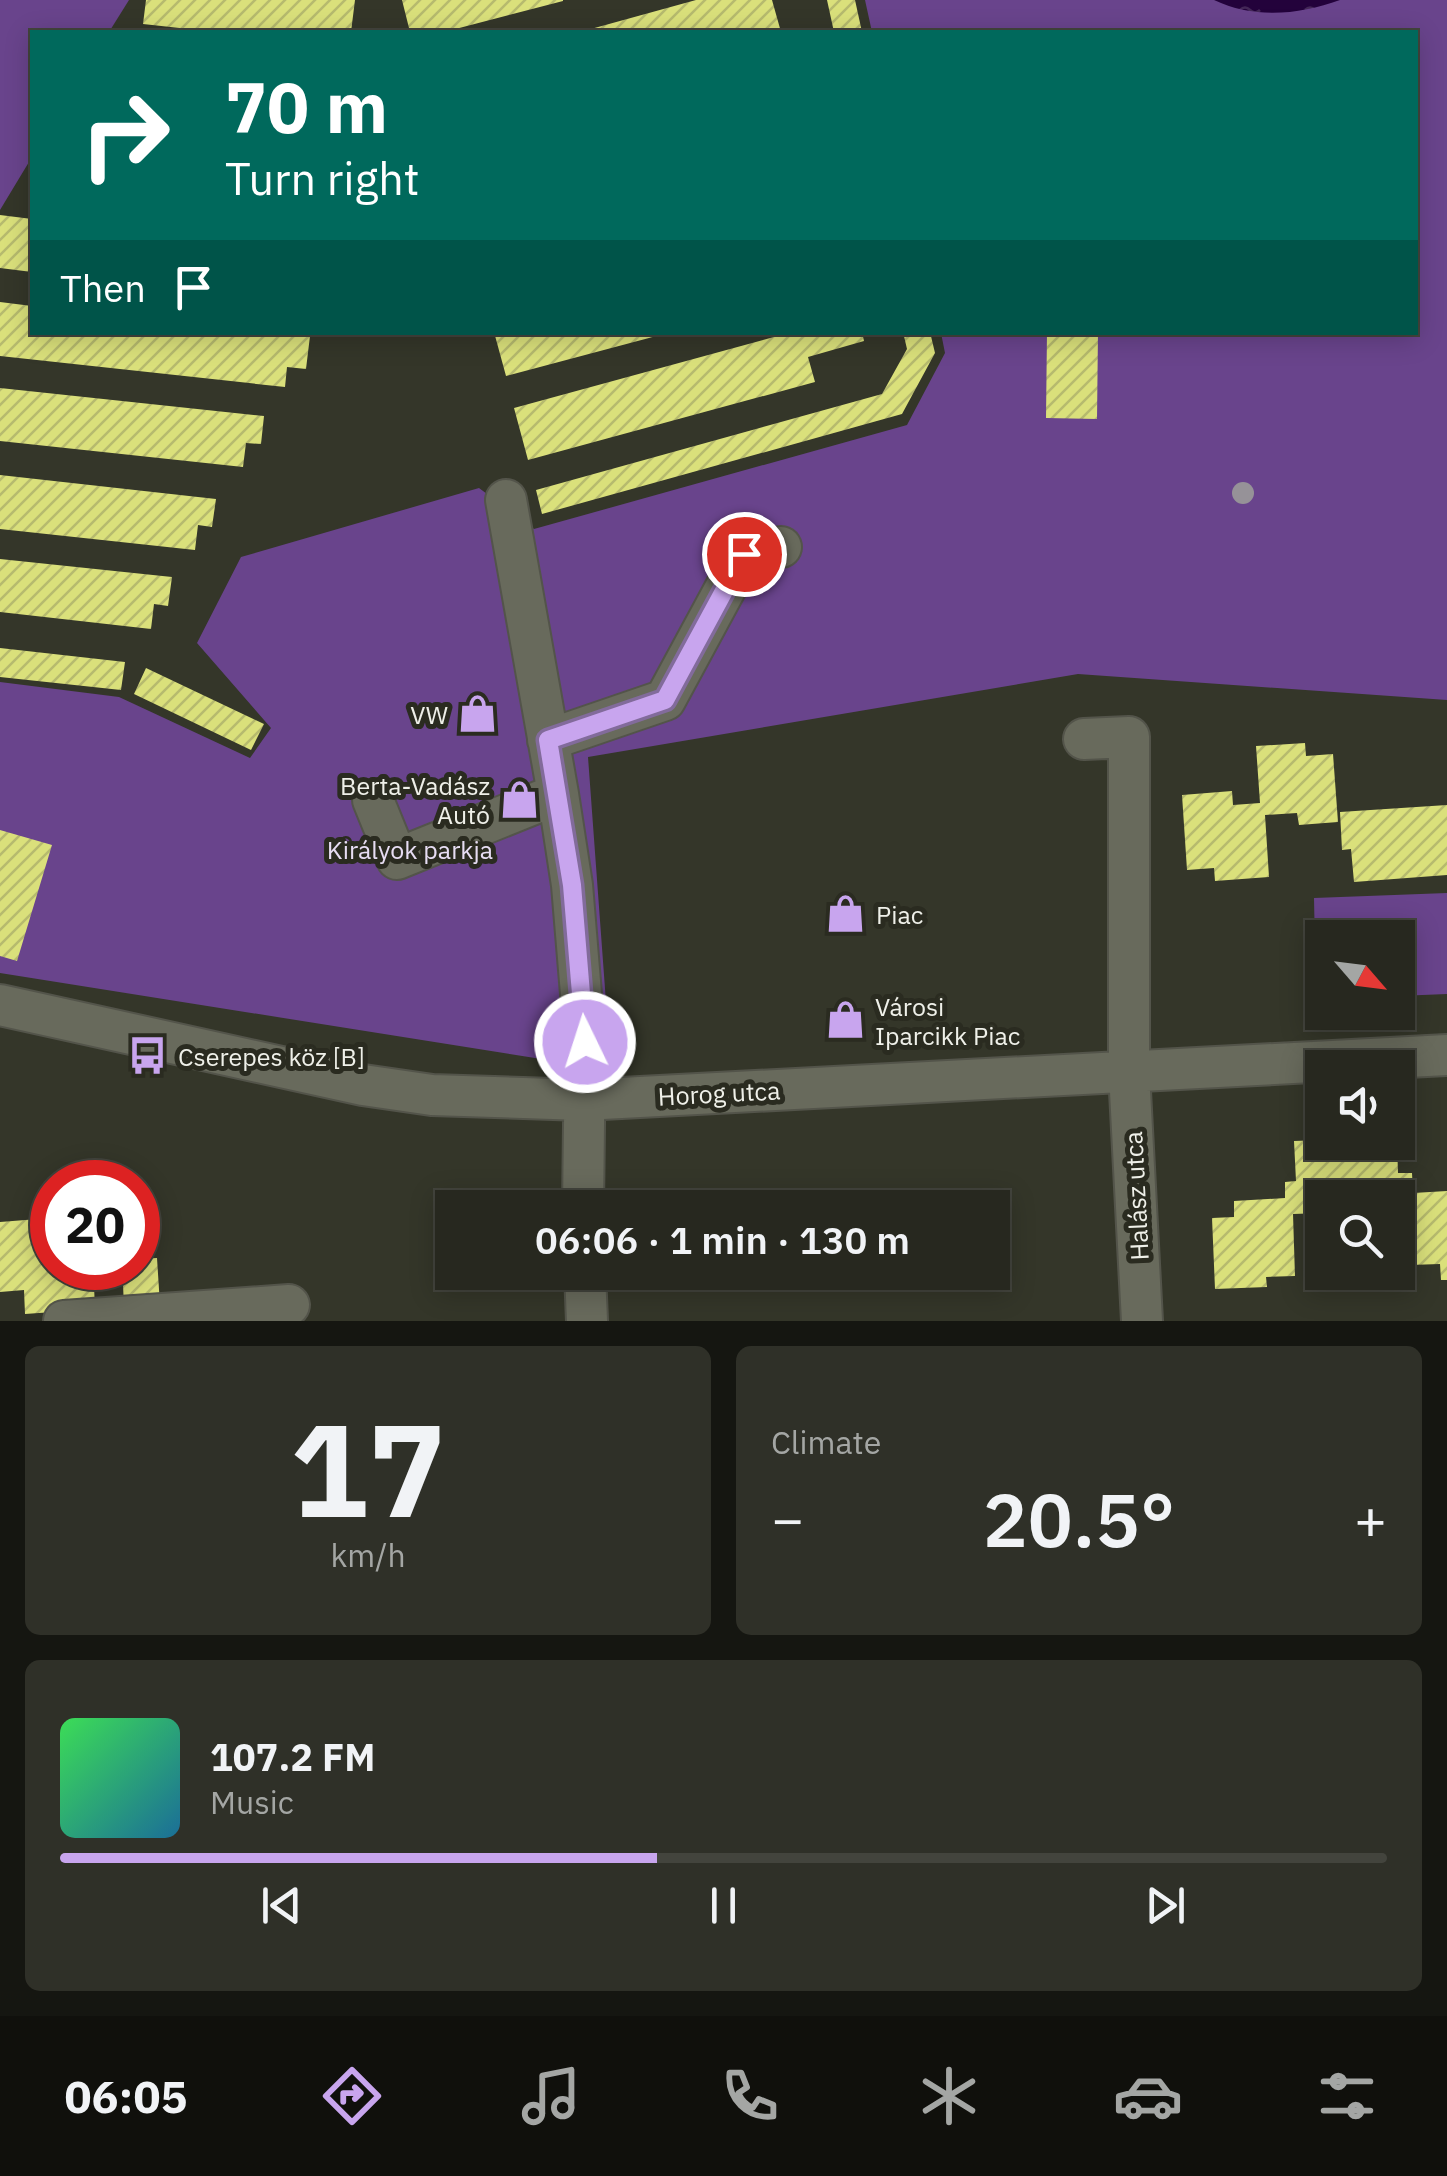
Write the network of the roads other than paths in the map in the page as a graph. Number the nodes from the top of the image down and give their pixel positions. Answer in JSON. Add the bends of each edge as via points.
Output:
{"nodes":[{"id":1,"x":506,"y":500,"type":"dead end"},
{"id":2,"x":780,"y":547,"type":"dead end"},
{"id":3,"x":1084,"y":738,"type":"dead end"},
{"id":4,"x":548,"y":740,"type":"junction"},
{"id":5,"x":558,"y":794,"type":"junction"},
{"id":6,"x":373,"y":800,"type":"dead end"},
{"id":7,"x":0,"y":1004,"type":"edge"},
{"id":8,"x":1447,"y":1055,"type":"edge"},
{"id":9,"x":1129,"y":1072,"type":"junction"},
{"id":10,"x":583,"y":1100,"type":"junction"},
{"id":11,"x":583,"y":1190,"type":"edge"},
{"id":12,"x":586,"y":1290,"type":"edge"},
{"id":13,"x":288,"y":1305,"type":"dead end"},
{"id":14,"x":64,"y":1321,"type":"edge"},
{"id":15,"x":587,"y":1321,"type":"edge"},
{"id":16,"x":1142,"y":1321,"type":"edge"}],
"edges":[{"from":1,"to":4,"type":"street"},
{"from":2,"to":4,"type":"street","via":[[744,554],[665,700]]},
{"from":3,"to":9,"type":"street","name":"Halász utca","via":[[1129,737]]},
{"from":4,"to":5,"type":"street"},
{"from":5,"to":6,"type":"street","via":[[397,859]]},
{"from":5,"to":10,"type":"street","via":[[580,967]]},
{"from":7,"to":10,"type":"street","name":"Horog utca","via":[[362,1084]]},
{"from":8,"to":9,"type":"street","name":"Horog utca"},
{"from":9,"to":10,"type":"street","name":"Horog utca"},
{"from":9,"to":16,"type":"street","name":"Halász utca"},
{"from":10,"to":11,"type":"street"},
{"from":12,"to":15,"type":"street"},
{"from":13,"to":14,"type":"street"}]}
